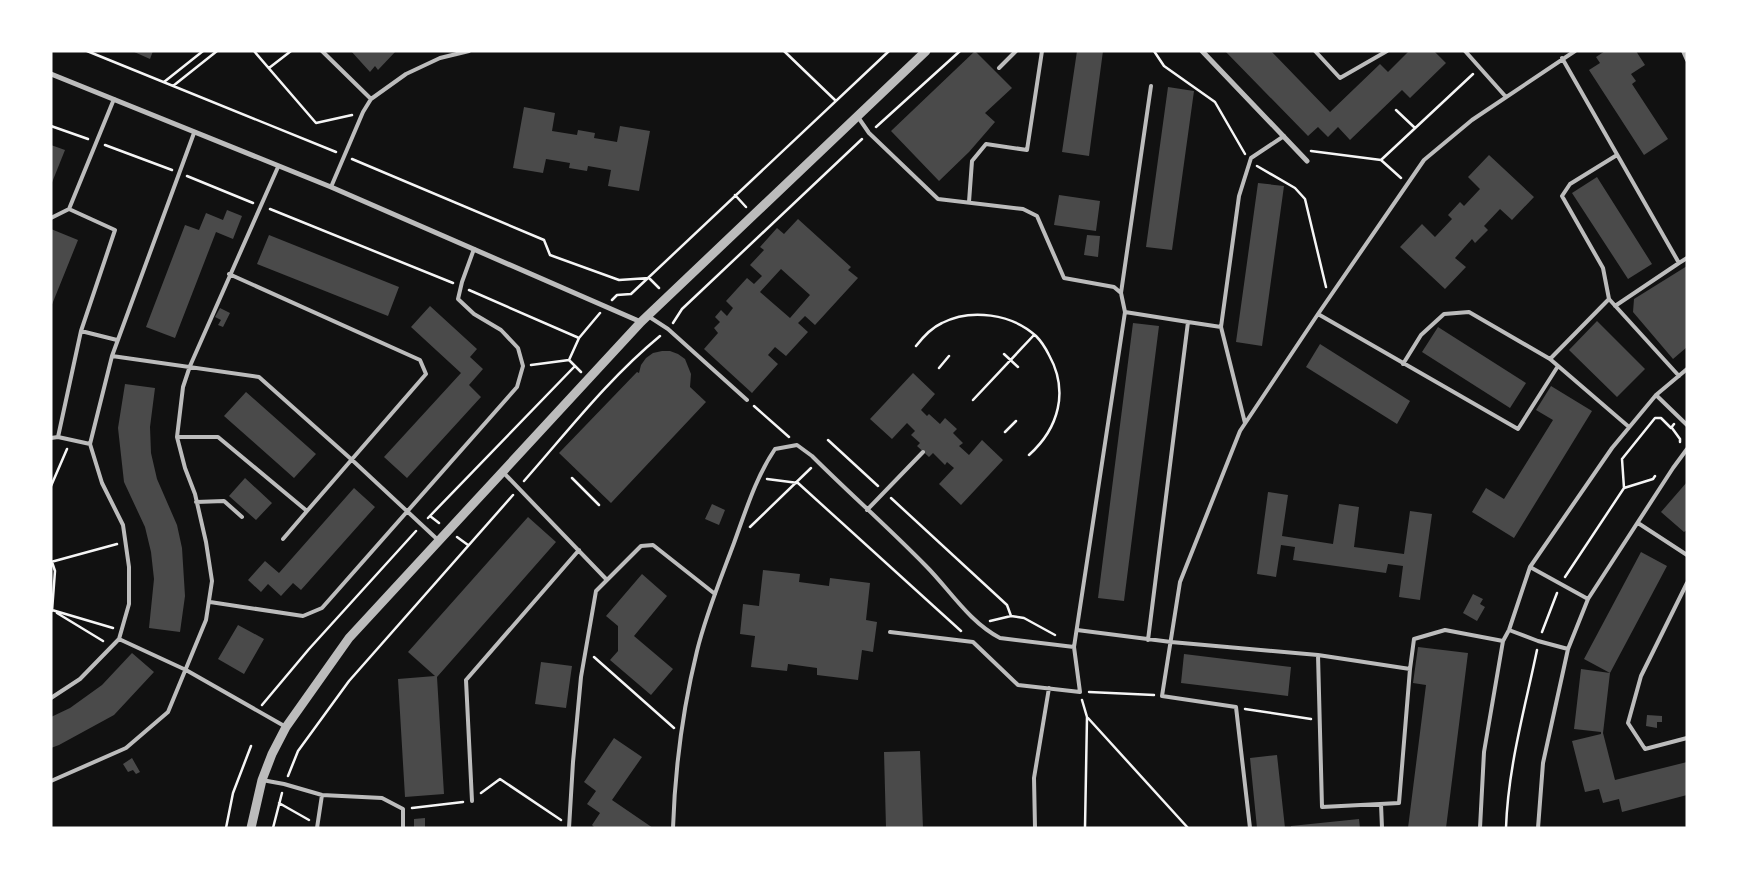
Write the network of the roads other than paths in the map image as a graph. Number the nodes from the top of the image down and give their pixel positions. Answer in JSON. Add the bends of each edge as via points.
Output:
{"nodes":[{"id":1,"x":322,"y":51,"type":"edge"},
{"id":2,"x":469,"y":51,"type":"edge"},
{"id":3,"x":926,"y":51,"type":"edge"},
{"id":4,"x":1016,"y":51,"type":"edge"},
{"id":5,"x":1042,"y":51,"type":"edge"},
{"id":6,"x":1202,"y":51,"type":"edge"},
{"id":7,"x":1315,"y":51,"type":"edge"},
{"id":8,"x":1387,"y":51,"type":"edge"},
{"id":9,"x":1465,"y":51,"type":"edge"},
{"id":10,"x":1575,"y":51,"type":"edge"},
{"id":11,"x":1683,"y":51,"type":"edge"},
{"id":12,"x":1562,"y":58,"type":"junction"},
{"id":13,"x":1687,"y":60,"type":"edge"},
{"id":14,"x":999,"y":68,"type":"dead end"},
{"id":15,"x":51,"y":74,"type":"edge"},
{"id":16,"x":1150,"y":86,"type":"dead end"},
{"id":17,"x":1506,"y":97,"type":"junction"},
{"id":18,"x":114,"y":99,"type":"junction"},
{"id":19,"x":371,"y":99,"type":"junction"},
{"id":20,"x":857,"y":116,"type":"junction"},
{"id":21,"x":194,"y":133,"type":"junction"},
{"id":22,"x":1284,"y":136,"type":"junction"},
{"id":23,"x":1617,"y":155,"type":"junction"},
{"id":24,"x":1307,"y":161,"type":"dead end"},
{"id":25,"x":278,"y":167,"type":"junction"},
{"id":26,"x":331,"y":187,"type":"junction"},
{"id":27,"x":969,"y":202,"type":"junction"},
{"id":28,"x":69,"y":209,"type":"junction"},
{"id":29,"x":51,"y":218,"type":"edge"},
{"id":30,"x":474,"y":249,"type":"junction"},
{"id":31,"x":1687,"y":258,"type":"edge"},
{"id":32,"x":1679,"y":263,"type":"junction"},
{"id":33,"x":229,"y":274,"type":"junction"},
{"id":34,"x":1121,"y":293,"type":"junction"},
{"id":35,"x":1609,"y":299,"type":"junction"},
{"id":36,"x":1615,"y":306,"type":"junction"},
{"id":37,"x":1125,"y":312,"type":"junction"},
{"id":38,"x":1318,"y":314,"type":"junction"},
{"id":39,"x":644,"y":319,"type":"junction"},
{"id":40,"x":1188,"y":322,"type":"junction"},
{"id":41,"x":1221,"y":327,"type":"junction"},
{"id":42,"x":81,"y":331,"type":"junction"},
{"id":43,"x":117,"y":340,"type":"junction"},
{"id":44,"x":112,"y":356,"type":"junction"},
{"id":45,"x":1550,"y":360,"type":"junction"},
{"id":46,"x":1403,"y":364,"type":"junction"},
{"id":47,"x":190,"y":366,"type":"junction"},
{"id":48,"x":1558,"y":366,"type":"junction"},
{"id":49,"x":1687,"y":369,"type":"edge"},
{"id":50,"x":1679,"y":376,"type":"junction"},
{"id":51,"x":1656,"y":395,"type":"junction"},
{"id":52,"x":747,"y":400,"type":"road end"},
{"id":53,"x":1246,"y":423,"type":"junction"},
{"id":54,"x":1687,"y":425,"type":"edge"},
{"id":55,"x":1629,"y":427,"type":"junction"},
{"id":56,"x":58,"y":437,"type":"junction"},
{"id":57,"x":177,"y":437,"type":"junction"},
{"id":58,"x":51,"y":438,"type":"edge"},
{"id":59,"x":90,"y":444,"type":"junction"},
{"id":60,"x":1687,"y":449,"type":"edge"},
{"id":61,"x":923,"y":452,"type":"dead end"},
{"id":62,"x":351,"y":459,"type":"junction"},
{"id":63,"x":503,"y":471,"type":"junction"},
{"id":64,"x":196,"y":502,"type":"junction"},
{"id":65,"x":307,"y":510,"type":"junction"},
{"id":66,"x":867,"y":510,"type":"junction"},
{"id":67,"x":407,"y":512,"type":"junction"},
{"id":68,"x":242,"y":518,"type":"dead end"},
{"id":69,"x":1638,"y":523,"type":"junction"},
{"id":70,"x":283,"y":539,"type":"dead end"},
{"id":71,"x":438,"y":540,"type":"junction"},
{"id":72,"x":579,"y":550,"type":"junction"},
{"id":73,"x":1687,"y":555,"type":"edge"},
{"id":74,"x":1530,"y":567,"type":"junction"},
{"id":75,"x":607,"y":580,"type":"junction"},
{"id":76,"x":1687,"y":583,"type":"edge"},
{"id":77,"x":715,"y":594,"type":"junction"},
{"id":78,"x":1588,"y":599,"type":"junction"},
{"id":79,"x":210,"y":602,"type":"junction"},
{"id":80,"x":1077,"y":630,"type":"junction"},
{"id":81,"x":1509,"y":630,"type":"junction"},
{"id":82,"x":890,"y":632,"type":"dead end"},
{"id":83,"x":119,"y":639,"type":"junction"},
{"id":84,"x":1148,"y":640,"type":"junction"},
{"id":85,"x":1503,"y":641,"type":"junction"},
{"id":86,"x":1171,"y":642,"type":"junction"},
{"id":87,"x":1074,"y":647,"type":"junction"},
{"id":88,"x":1568,"y":649,"type":"junction"},
{"id":89,"x":1318,"y":655,"type":"junction"},
{"id":90,"x":1410,"y":669,"type":"junction"},
{"id":91,"x":186,"y":670,"type":"junction"},
{"id":92,"x":1049,"y":688,"type":"junction"},
{"id":93,"x":51,"y":698,"type":"edge"},
{"id":94,"x":286,"y":727,"type":"junction"},
{"id":95,"x":1687,"y":738,"type":"edge"},
{"id":96,"x":262,"y":780,"type":"junction"},
{"id":97,"x":51,"y":781,"type":"edge"},
{"id":98,"x":322,"y":795,"type":"junction"},
{"id":99,"x":472,"y":801,"type":"road end"},
{"id":100,"x":1381,"y":804,"type":"junction"},
{"id":101,"x":316,"y":826,"type":"edge"},
{"id":102,"x":569,"y":827,"type":"edge"},
{"id":103,"x":250,"y":828,"type":"edge"},
{"id":104,"x":403,"y":828,"type":"edge"},
{"id":105,"x":673,"y":828,"type":"edge"},
{"id":106,"x":1035,"y":828,"type":"edge"},
{"id":107,"x":1250,"y":828,"type":"edge"},
{"id":108,"x":1382,"y":828,"type":"edge"},
{"id":109,"x":1480,"y":828,"type":"edge"},
{"id":110,"x":1538,"y":828,"type":"edge"}],
"edges":[{"from":1,"to":19,"type":"lane"},
{"from":2,"to":19,"type":"lane","via":[[440,58],[406,74]]},
{"from":3,"to":20,"type":"street"},
{"from":4,"to":14,"type":"lane"},
{"from":5,"to":27,"type":"lane","via":[[1027,150],[986,144],[972,161]]},
{"from":6,"to":22,"type":"street"},
{"from":7,"to":8,"type":"lane","via":[[1340,78]]},
{"from":9,"to":17,"type":"lane"},
{"from":10,"to":12,"type":"lane"},
{"from":11,"to":13,"type":"lane"},
{"from":12,"to":17,"type":"lane"},
{"from":12,"to":23,"type":"lane"},
{"from":15,"to":18,"type":"street"},
{"from":16,"to":34,"type":"lane"},
{"from":17,"to":38,"type":"lane","via":[[1424,160]]},
{"from":18,"to":21,"type":"street"},
{"from":18,"to":28,"type":"lane"},
{"from":19,"to":26,"type":"lane"},
{"from":20,"to":27,"type":"lane","via":[[869,133],[938,199]]},
{"from":20,"to":39,"type":"street"},
{"from":21,"to":25,"type":"street"},
{"from":21,"to":43,"type":"lane"},
{"from":22,"to":24,"type":"street"},
{"from":22,"to":41,"type":"lane","via":[[1251,158],[1239,196]]},
{"from":23,"to":32,"type":"lane"},
{"from":23,"to":35,"type":"lane","via":[[1570,184],[1562,196],[1603,268]]},
{"from":25,"to":26,"type":"street"},
{"from":25,"to":33,"type":"lane"},
{"from":26,"to":30,"type":"street"},
{"from":27,"to":34,"type":"lane","via":[[1023,208],[1037,216],[1064,278],[1114,287]]},
{"from":28,"to":29,"type":"lane"},
{"from":28,"to":42,"type":"lane","via":[[115,230]]},
{"from":30,"to":39,"type":"street"},
{"from":30,"to":67,"type":"lane","via":[[458,300],[501,330],[518,348],[523,366],[517,387]]},
{"from":31,"to":32,"type":"lane"},
{"from":32,"to":36,"type":"lane"},
{"from":33,"to":47,"type":"lane"},
{"from":33,"to":62,"type":"lane","via":[[420,360],[426,374]]},
{"from":34,"to":37,"type":"lane"},
{"from":35,"to":36,"type":"lane"},
{"from":35,"to":45,"type":"lane"},
{"from":36,"to":50,"type":"lane"},
{"from":37,"to":40,"type":"lane"},
{"from":37,"to":80,"type":"lane"},
{"from":38,"to":46,"type":"lane"},
{"from":38,"to":53,"type":"lane"},
{"from":39,"to":52,"type":"lane","via":[[668,329]]},
{"from":39,"to":63,"type":"street"},
{"from":40,"to":41,"type":"lane"},
{"from":40,"to":84,"type":"lane"},
{"from":41,"to":53,"type":"lane"},
{"from":42,"to":43,"type":"lane"},
{"from":42,"to":56,"type":"lane"},
{"from":43,"to":44,"type":"lane"},
{"from":44,"to":47,"type":"lane"},
{"from":44,"to":59,"type":"lane"},
{"from":45,"to":46,"type":"lane","via":[[1469,312],[1444,314],[1421,335]]},
{"from":45,"to":48,"type":"lane"},
{"from":46,"to":48,"type":"lane","via":[[1518,429]]},
{"from":47,"to":57,"type":"lane","via":[[183,387]]},
{"from":47,"to":62,"type":"lane","via":[[259,377]]},
{"from":48,"to":55,"type":"lane"},
{"from":49,"to":50,"type":"lane"},
{"from":50,"to":51,"type":"lane"},
{"from":51,"to":54,"type":"lane"},
{"from":51,"to":55,"type":"lane"},
{"from":53,"to":86,"type":"lane","via":[[1180,582]]},
{"from":55,"to":74,"type":"lane"},
{"from":56,"to":58,"type":"lane"},
{"from":56,"to":59,"type":"lane"},
{"from":57,"to":64,"type":"lane"},
{"from":57,"to":65,"type":"lane","via":[[218,437]]},
{"from":59,"to":83,"type":"lane","via":[[102,483],[123,525],[126,541],[129,604]]},
{"from":60,"to":69,"type":"lane"},
{"from":61,"to":66,"type":"lane"},
{"from":62,"to":65,"type":"lane"},
{"from":62,"to":67,"type":"lane"},
{"from":63,"to":71,"type":"street"},
{"from":63,"to":72,"type":"lane"},
{"from":64,"to":68,"type":"lane","via":[[224,501]]},
{"from":64,"to":79,"type":"lane","via":[[212,581]]},
{"from":65,"to":70,"type":"lane"},
{"from":66,"to":77,"type":"lane","via":[[797,445],[775,449],[762,467]]},
{"from":66,"to":87,"type":"lane","via":[[991,633],[1000,638]]},
{"from":67,"to":71,"type":"lane"},
{"from":67,"to":79,"type":"lane","via":[[322,608],[303,616]]},
{"from":69,"to":73,"type":"lane"},
{"from":69,"to":78,"type":"lane"},
{"from":71,"to":94,"type":"street","via":[[349,638]]},
{"from":72,"to":75,"type":"lane"},
{"from":72,"to":99,"type":"lane","via":[[466,680]]},
{"from":74,"to":78,"type":"lane"},
{"from":74,"to":81,"type":"lane"},
{"from":75,"to":77,"type":"lane","via":[[641,546],[654,545]]},
{"from":75,"to":102,"type":"lane","via":[[596,591],[586,649]]},
{"from":76,"to":95,"type":"lane","via":[[1640,676],[1628,723],[1645,749]]},
{"from":77,"to":105,"type":"lane","via":[[697,650],[680,734]]},
{"from":78,"to":88,"type":"lane"},
{"from":79,"to":91,"type":"lane"},
{"from":80,"to":84,"type":"lane"},
{"from":80,"to":87,"type":"lane"},
{"from":81,"to":85,"type":"lane"},
{"from":81,"to":88,"type":"lane","via":[[1538,642]]},
{"from":82,"to":92,"type":"lane","via":[[973,642],[1018,685]]},
{"from":83,"to":91,"type":"lane"},
{"from":83,"to":93,"type":"lane","via":[[80,679]]},
{"from":84,"to":86,"type":"lane"},
{"from":85,"to":90,"type":"lane","via":[[1444,630],[1414,639]]},
{"from":85,"to":109,"type":"lane","via":[[1484,752]]},
{"from":86,"to":89,"type":"lane"},
{"from":86,"to":107,"type":"lane","via":[[1162,696],[1236,707]]},
{"from":87,"to":92,"type":"lane","via":[[1080,692]]},
{"from":88,"to":110,"type":"lane","via":[[1543,762]]},
{"from":89,"to":90,"type":"lane"},
{"from":89,"to":100,"type":"lane","via":[[1322,806]]},
{"from":90,"to":100,"type":"lane","via":[[1399,803]]},
{"from":91,"to":94,"type":"lane"},
{"from":91,"to":97,"type":"lane","via":[[168,712],[126,748]]},
{"from":92,"to":106,"type":"lane","via":[[1034,778]]},
{"from":94,"to":96,"type":"street"},
{"from":96,"to":98,"type":"lane"},
{"from":96,"to":103,"type":"street"},
{"from":98,"to":101,"type":"lane"},
{"from":98,"to":104,"type":"lane","via":[[382,798],[403,809]]},
{"from":100,"to":108,"type":"lane"}]}
